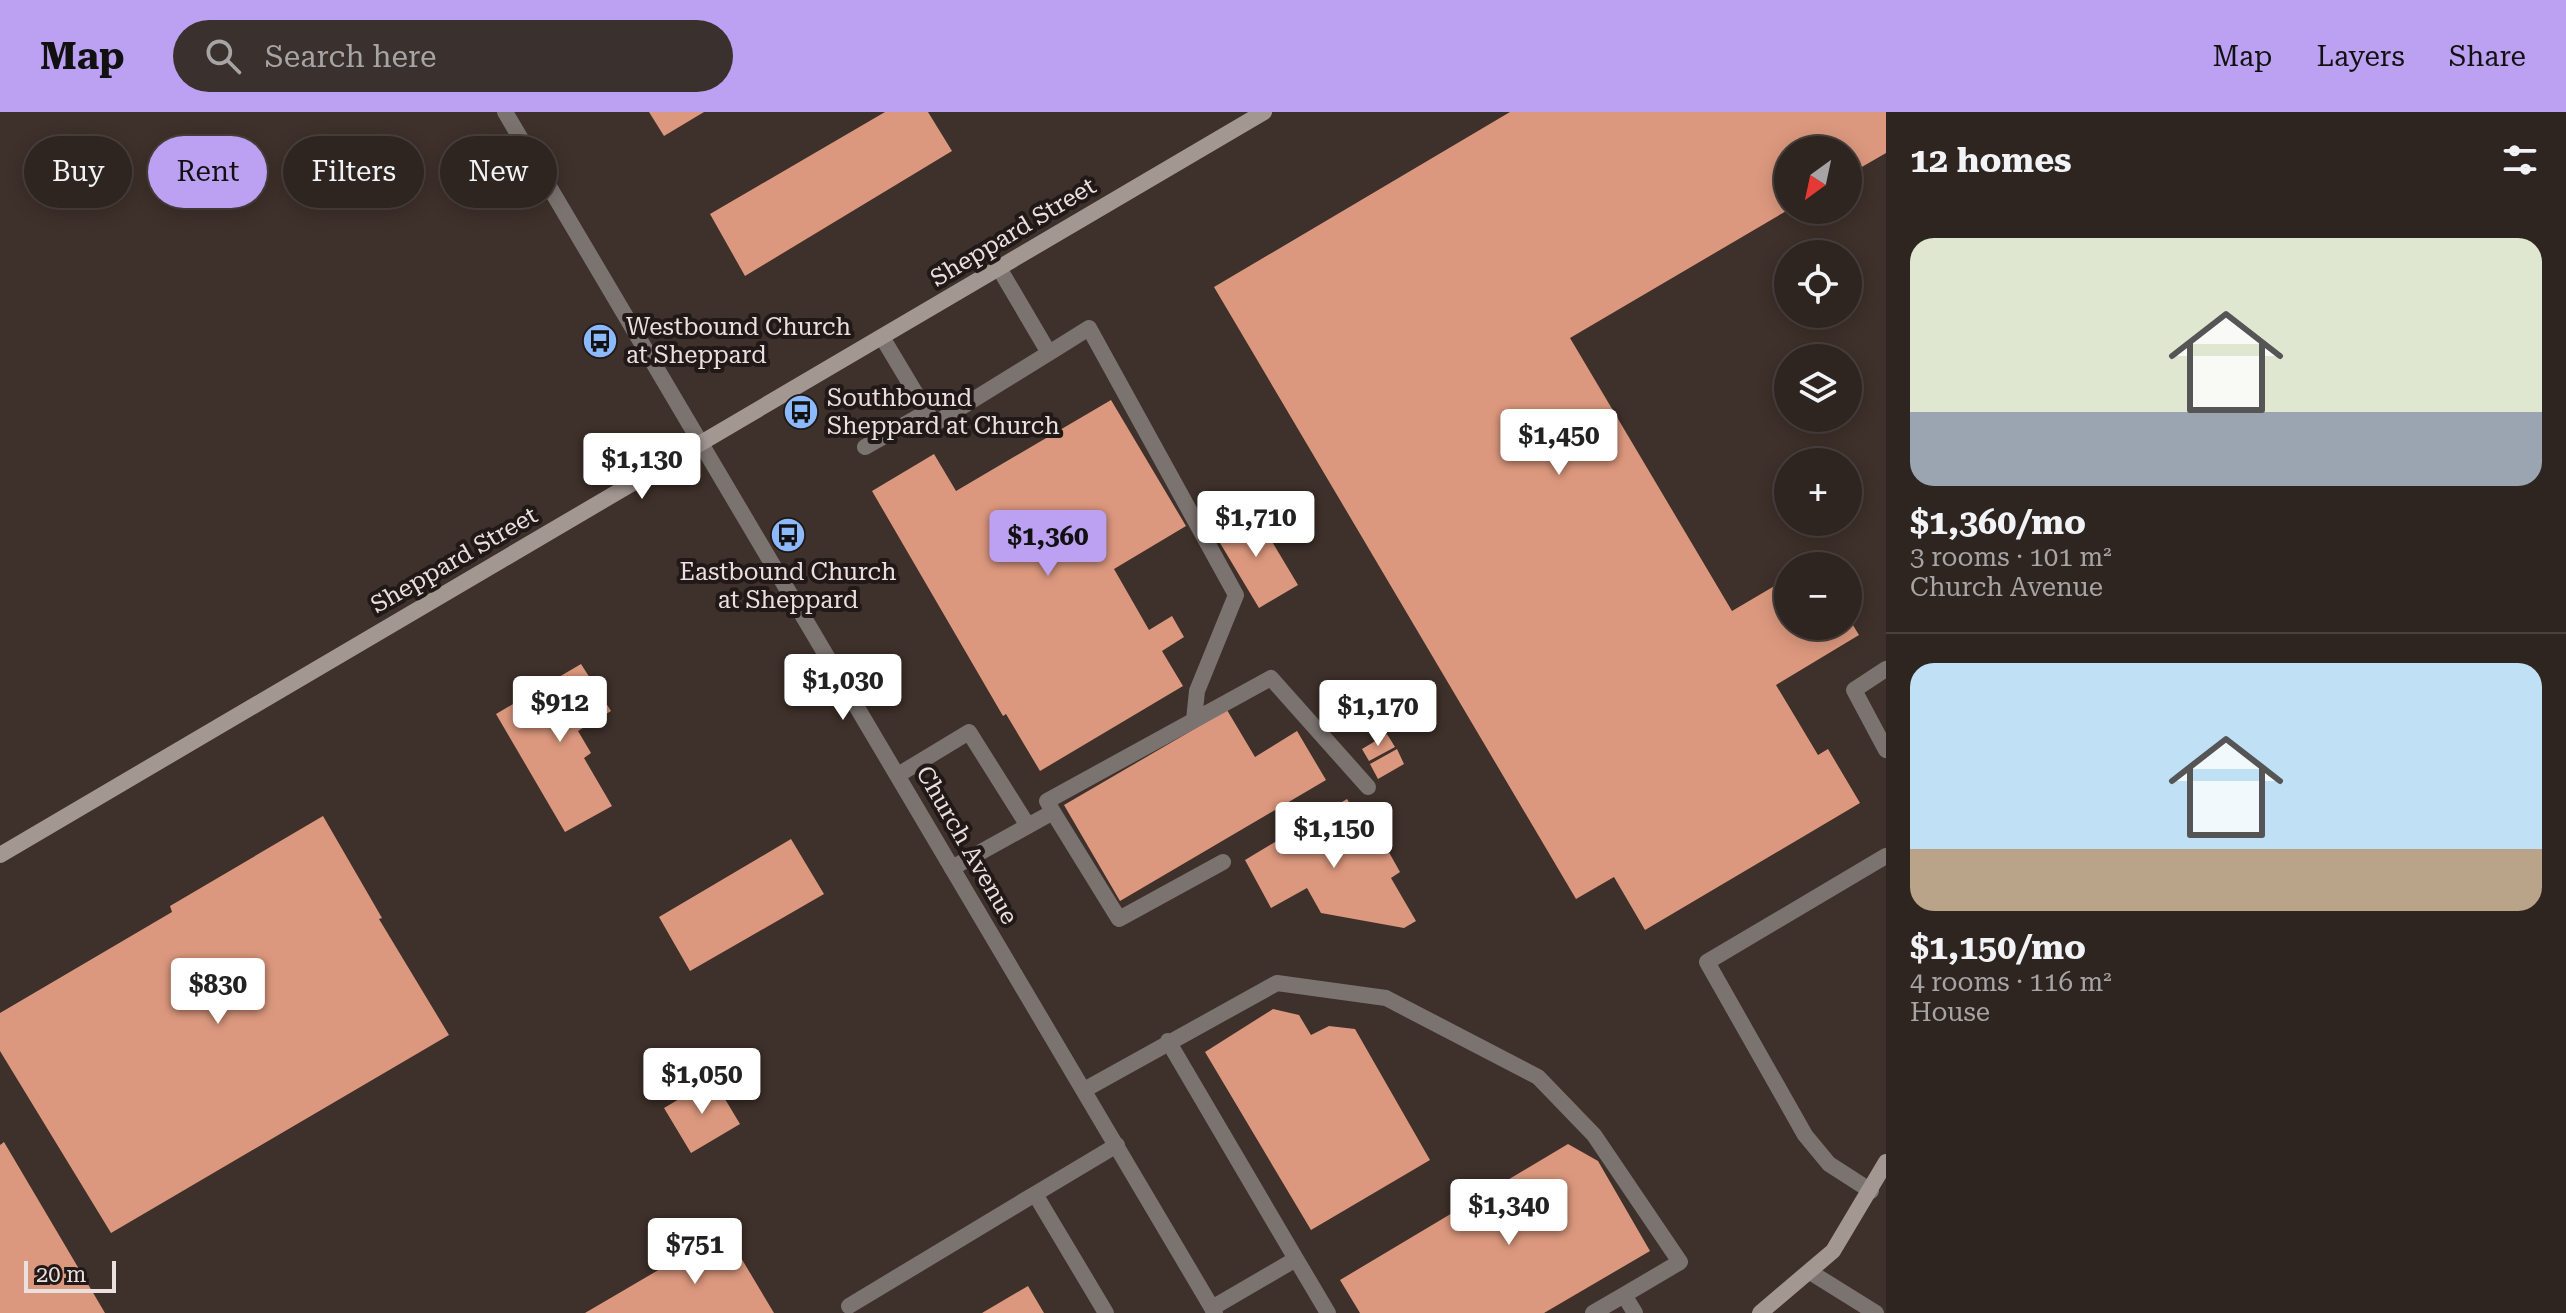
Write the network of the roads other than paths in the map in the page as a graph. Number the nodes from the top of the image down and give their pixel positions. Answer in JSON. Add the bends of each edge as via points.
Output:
{"nodes":[{"id":1,"x":505,"y":112,"type":"edge"},
{"id":2,"x":1264,"y":112,"type":"edge"},
{"id":3,"x":999,"y":268,"type":"junction"},
{"id":4,"x":882,"y":337,"type":"junction"},
{"id":5,"x":1049,"y":353,"type":"junction"},
{"id":6,"x":927,"y":412,"type":"junction"},
{"id":7,"x":701,"y":444,"type":"junction"},
{"id":8,"x":865,"y":447,"type":"dead end"},
{"id":9,"x":1886,"y":669,"type":"edge"},
{"id":10,"x":1194,"y":720,"type":"junction"},
{"id":11,"x":1886,"y":750,"type":"edge"},
{"id":12,"x":898,"y":775,"type":"junction"},
{"id":13,"x":1368,"y":787,"type":"dead end"},
{"id":14,"x":1053,"y":812,"type":"junction"},
{"id":15,"x":1028,"y":826,"type":"junction"},
{"id":16,"x":0,"y":855,"type":"edge"},
{"id":17,"x":1886,"y":856,"type":"edge"},
{"id":18,"x":1223,"y":862,"type":"dead end"},
{"id":19,"x":952,"y":868,"type":"junction"},
{"id":20,"x":1168,"y":1041,"type":"junction"},
{"id":21,"x":1084,"y":1090,"type":"junction"},
{"id":22,"x":1117,"y":1145,"type":"junction"},
{"id":23,"x":1886,"y":1162,"type":"edge"},
{"id":24,"x":1871,"y":1191,"type":"junction"},
{"id":25,"x":1035,"y":1194,"type":"junction"},
{"id":26,"x":1296,"y":1259,"type":"junction"},
{"id":27,"x":1810,"y":1272,"type":"junction"},
{"id":28,"x":1624,"y":1295,"type":"junction"},
{"id":29,"x":849,"y":1306,"type":"dead end"},
{"id":30,"x":1214,"y":1310,"type":"edge"},
{"id":31,"x":1106,"y":1313,"type":"edge"},
{"id":32,"x":1328,"y":1313,"type":"edge"},
{"id":33,"x":1593,"y":1313,"type":"edge"},
{"id":34,"x":1635,"y":1313,"type":"edge"},
{"id":35,"x":1760,"y":1313,"type":"edge"},
{"id":36,"x":1876,"y":1313,"type":"edge"}],
"edges":[{"from":1,"to":7,"type":"street","name":"Church Avenue"},
{"from":2,"to":3,"type":"street","name":"Sheppard Street"},
{"from":3,"to":4,"type":"street","name":"Sheppard Street"},
{"from":3,"to":5,"type":"street"},
{"from":4,"to":6,"type":"street"},
{"from":4,"to":7,"type":"street","name":"Sheppard Street"},
{"from":5,"to":6,"type":"street","via":[[934,424]]},
{"from":5,"to":10,"type":"street","via":[[1089,328],[1236,595],[1197,691]]},
{"from":6,"to":8,"type":"street"},
{"from":7,"to":12,"type":"street","name":"Church Avenue"},
{"from":7,"to":16,"type":"street","name":"Sheppard Street"},
{"from":9,"to":11,"type":"street","via":[[1854,690]]},
{"from":10,"to":13,"type":"street","via":[[1271,678]]},
{"from":10,"to":14,"type":"street","via":[[1047,801]]},
{"from":12,"to":15,"type":"street","via":[[969,732]]},
{"from":12,"to":19,"type":"street","name":"Church Avenue"},
{"from":14,"to":15,"type":"street"},
{"from":14,"to":18,"type":"street","via":[[1119,919]]},
{"from":15,"to":19,"type":"street"},
{"from":17,"to":24,"type":"street","via":[[1707,962],[1805,1135],[1829,1164]]},
{"from":19,"to":21,"type":"street","name":"Church Avenue"},
{"from":20,"to":21,"type":"street"},
{"from":20,"to":26,"type":"street"},
{"from":20,"to":28,"type":"street","via":[[1277,983],[1386,998],[1538,1077],[1594,1135],[1680,1262]]},
{"from":21,"to":22,"type":"street","name":"Church Avenue"},
{"from":22,"to":25,"type":"street"},
{"from":22,"to":30,"type":"street","name":"Church Avenue"},
{"from":23,"to":24,"type":"street"},
{"from":24,"to":27,"type":"street","via":[[1833,1251]]},
{"from":25,"to":29,"type":"street"},
{"from":25,"to":31,"type":"street"},
{"from":26,"to":30,"type":"street"},
{"from":26,"to":32,"type":"street"},
{"from":27,"to":35,"type":"street"},
{"from":27,"to":36,"type":"street"},
{"from":28,"to":33,"type":"street"},
{"from":28,"to":34,"type":"street"}]}
